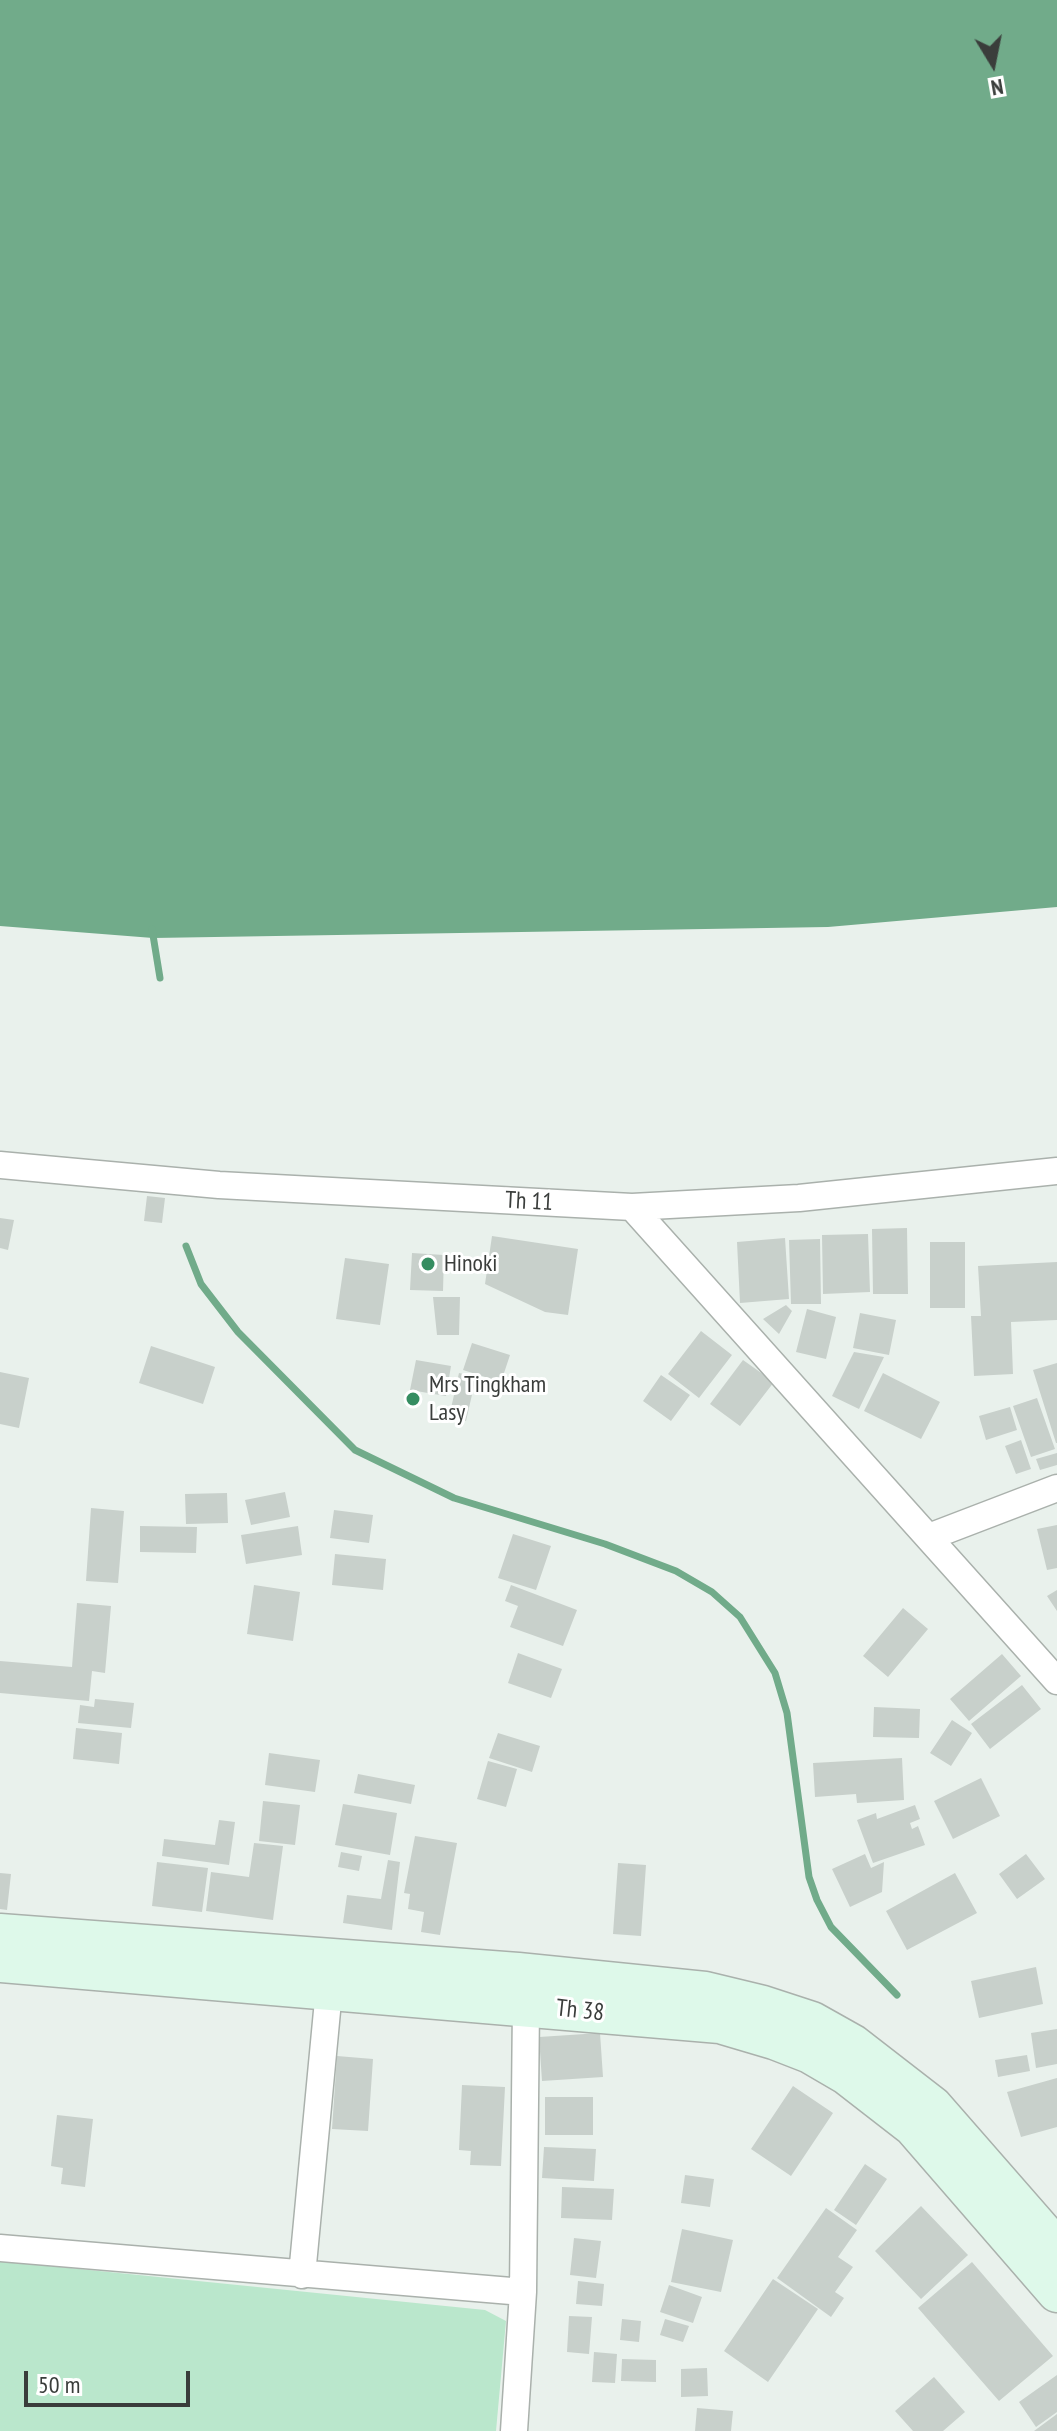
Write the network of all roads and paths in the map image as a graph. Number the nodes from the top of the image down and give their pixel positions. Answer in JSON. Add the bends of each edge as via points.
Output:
{"nodes":[{"id":1,"x":0,"y":1165,"type":"edge"},
{"id":2,"x":1057,"y":1171,"type":"edge"},
{"id":3,"x":632,"y":1207,"type":"junction"},
{"id":4,"x":1057,"y":1488,"type":"edge"},
{"id":5,"x":929,"y":1537,"type":"junction"},
{"id":6,"x":1057,"y":1681,"type":"edge"},
{"id":7,"x":0,"y":1933,"type":"edge"},
{"id":8,"x":0,"y":1963,"type":"edge"},
{"id":9,"x":329,"y":1990,"type":"junction"},
{"id":10,"x":526,"y":2005,"type":"junction"},
{"id":11,"x":0,"y":2248,"type":"edge"},
{"id":12,"x":1057,"y":2248,"type":"edge"},
{"id":13,"x":302,"y":2275,"type":"junction"},
{"id":14,"x":523,"y":2292,"type":"junction"},
{"id":15,"x":1057,"y":2293,"type":"edge"},
{"id":16,"x":514,"y":2431,"type":"edge"}],
"edges":[{"from":1,"to":3,"type":"street","name":"Th 11","via":[[219,1185]]},
{"from":2,"to":3,"type":"street","name":"Th 11","via":[[799,1198]]},
{"from":3,"to":5,"type":"street"},
{"from":4,"to":5,"type":"street"},
{"from":5,"to":6,"type":"street"},
{"from":7,"to":12,"type":"street","name":"Th 38","via":[[518,1972],[705,1991],[763,2005],[812,2021],[853,2044],[933,2106]]},
{"from":8,"to":9,"type":"street","name":"Th 38"},
{"from":9,"to":10,"type":"street","name":"Th 38"},
{"from":9,"to":13,"type":"street"},
{"from":10,"to":14,"type":"street"},
{"from":10,"to":15,"type":"street","name":"Th 38","via":[[720,2024],[810,2054],[913,2127]]},
{"from":11,"to":13,"type":"street"},
{"from":13,"to":14,"type":"street"},
{"from":14,"to":16,"type":"street"}]}
